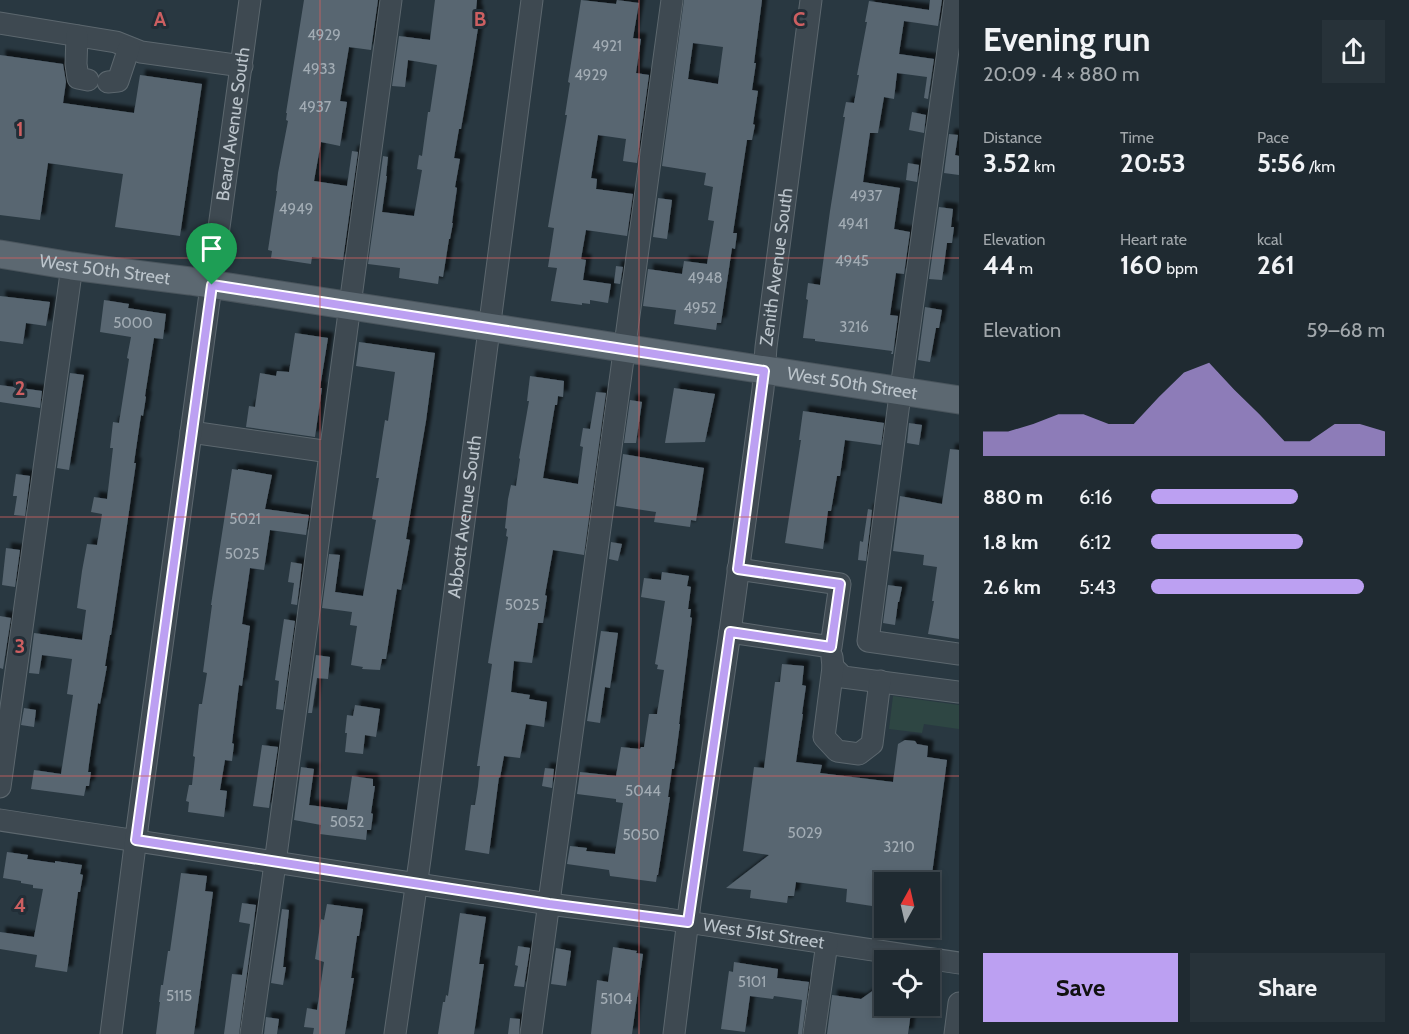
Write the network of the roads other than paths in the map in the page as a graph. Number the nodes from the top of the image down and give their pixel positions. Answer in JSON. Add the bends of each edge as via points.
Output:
{"nodes":[{"id":1,"x":250,"y":0,"type":"edge"},
{"id":2,"x":391,"y":0,"type":"edge"},
{"id":3,"x":532,"y":0,"type":"edge"},
{"id":4,"x":672,"y":0,"type":"edge"},
{"id":5,"x":811,"y":0,"type":"edge"},
{"id":6,"x":955,"y":0,"type":"edge"},
{"id":7,"x":0,"y":23,"type":"edge"},
{"id":8,"x":77,"y":36,"type":"junction"},
{"id":9,"x":129,"y":48,"type":"junction"},
{"id":10,"x":242,"y":66,"type":"junction"},
{"id":11,"x":0,"y":254,"type":"edge"},
{"id":12,"x":72,"y":266,"type":"junction"},
{"id":13,"x":212,"y":285,"type":"junction"},
{"id":14,"x":350,"y":306,"type":"junction"},
{"id":15,"x":489,"y":328,"type":"junction"},
{"id":16,"x":625,"y":348,"type":"junction"},
{"id":17,"x":764,"y":371,"type":"junction"},
{"id":18,"x":900,"y":391,"type":"junction"},
{"id":19,"x":959,"y":400,"type":"edge"},
{"id":20,"x":191,"y":432,"type":"junction"},
{"id":21,"x":330,"y":452,"type":"junction"},
{"id":22,"x":738,"y":569,"type":"junction"},
{"id":23,"x":730,"y":632,"type":"junction"},
{"id":24,"x":959,"y":654,"type":"edge"},
{"id":25,"x":832,"y":657,"type":"junction"},
{"id":26,"x":880,"y":681,"type":"junction"},
{"id":27,"x":959,"y":692,"type":"edge"},
{"id":28,"x":0,"y":787,"type":"edge"},
{"id":29,"x":0,"y":820,"type":"edge"},
{"id":30,"x":136,"y":840,"type":"junction"},
{"id":31,"x":275,"y":862,"type":"junction"},
{"id":32,"x":416,"y":883,"type":"junction"},
{"id":33,"x":549,"y":904,"type":"junction"},
{"id":34,"x":688,"y":922,"type":"junction"},
{"id":35,"x":827,"y":943,"type":"junction"},
{"id":36,"x":959,"y":963,"type":"edge"},
{"id":37,"x":959,"y":1003,"type":"edge"},
{"id":38,"x":111,"y":1034,"type":"edge"},
{"id":39,"x":251,"y":1034,"type":"edge"},
{"id":40,"x":395,"y":1034,"type":"edge"},
{"id":41,"x":531,"y":1034,"type":"edge"},
{"id":42,"x":674,"y":1034,"type":"edge"},
{"id":43,"x":814,"y":1034,"type":"edge"},
{"id":44,"x":955,"y":1034,"type":"edge"}],
"edges":[{"from":1,"to":10,"type":"street","name":"Beard Avenue South"},
{"from":2,"to":14,"type":"street"},
{"from":3,"to":15,"type":"street","name":"Abbott Avenue South"},
{"from":4,"to":16,"type":"street"},
{"from":5,"to":17,"type":"street","name":"Zenith Avenue South"},
{"from":6,"to":18,"type":"street"},
{"from":7,"to":8,"type":"street"},
{"from":8,"to":9,"type":"street"},
{"from":8,"to":9,"type":"street","via":[[78,78],[118,81]]},
{"from":9,"to":10,"type":"street"},
{"from":10,"to":13,"type":"street","name":"Beard Avenue South"},
{"from":11,"to":12,"type":"main road","name":"West 50th Street"},
{"from":12,"to":13,"type":"main road","name":"West 50th Street"},
{"from":12,"to":28,"type":"street"},
{"from":13,"to":14,"type":"main road","name":"West 50th Street"},
{"from":13,"to":20,"type":"street","name":"Beard Avenue South"},
{"from":14,"to":15,"type":"main road","name":"West 50th Street"},
{"from":14,"to":21,"type":"street"},
{"from":15,"to":16,"type":"main road","name":"West 50th Street"},
{"from":15,"to":32,"type":"street","name":"Abbott Avenue South"},
{"from":16,"to":17,"type":"main road","name":"West 50th Street"},
{"from":16,"to":33,"type":"street"},
{"from":17,"to":18,"type":"main road","name":"West 50th Street"},
{"from":17,"to":22,"type":"street","name":"Zenith Avenue South"},
{"from":18,"to":19,"type":"main road","name":"West 50th Street"},
{"from":18,"to":24,"type":"street","via":[[868,641]]},
{"from":20,"to":21,"type":"street"},
{"from":20,"to":30,"type":"street","name":"Beard Avenue South"},
{"from":21,"to":31,"type":"street"},
{"from":22,"to":23,"type":"street","name":"Zenith Avenue South"},
{"from":22,"to":25,"type":"street","via":[[840,584]]},
{"from":23,"to":25,"type":"street"},
{"from":23,"to":34,"type":"street","name":"Zenith Avenue South"},
{"from":25,"to":26,"type":"street","via":[[843,676]]},
{"from":25,"to":26,"type":"street","via":[[824,737],[837,751],[859,754],[872,744]]},
{"from":26,"to":27,"type":"street"},
{"from":29,"to":30,"type":"street","name":"West 51st Street"},
{"from":30,"to":31,"type":"street","name":"West 51st Street"},
{"from":30,"to":38,"type":"street","name":"Beard Avenue South"},
{"from":31,"to":32,"type":"street","name":"West 51st Street"},
{"from":31,"to":39,"type":"street"},
{"from":32,"to":33,"type":"street","name":"West 51st Street"},
{"from":32,"to":40,"type":"street","name":"Abbott Avenue South"},
{"from":33,"to":34,"type":"street","name":"West 51st Street"},
{"from":33,"to":41,"type":"street"},
{"from":34,"to":35,"type":"street","name":"West 51st Street"},
{"from":34,"to":42,"type":"street","name":"Zenith Avenue South"},
{"from":35,"to":36,"type":"street","name":"West 51st Street"},
{"from":35,"to":43,"type":"street"},
{"from":37,"to":44,"type":"street"}]}
